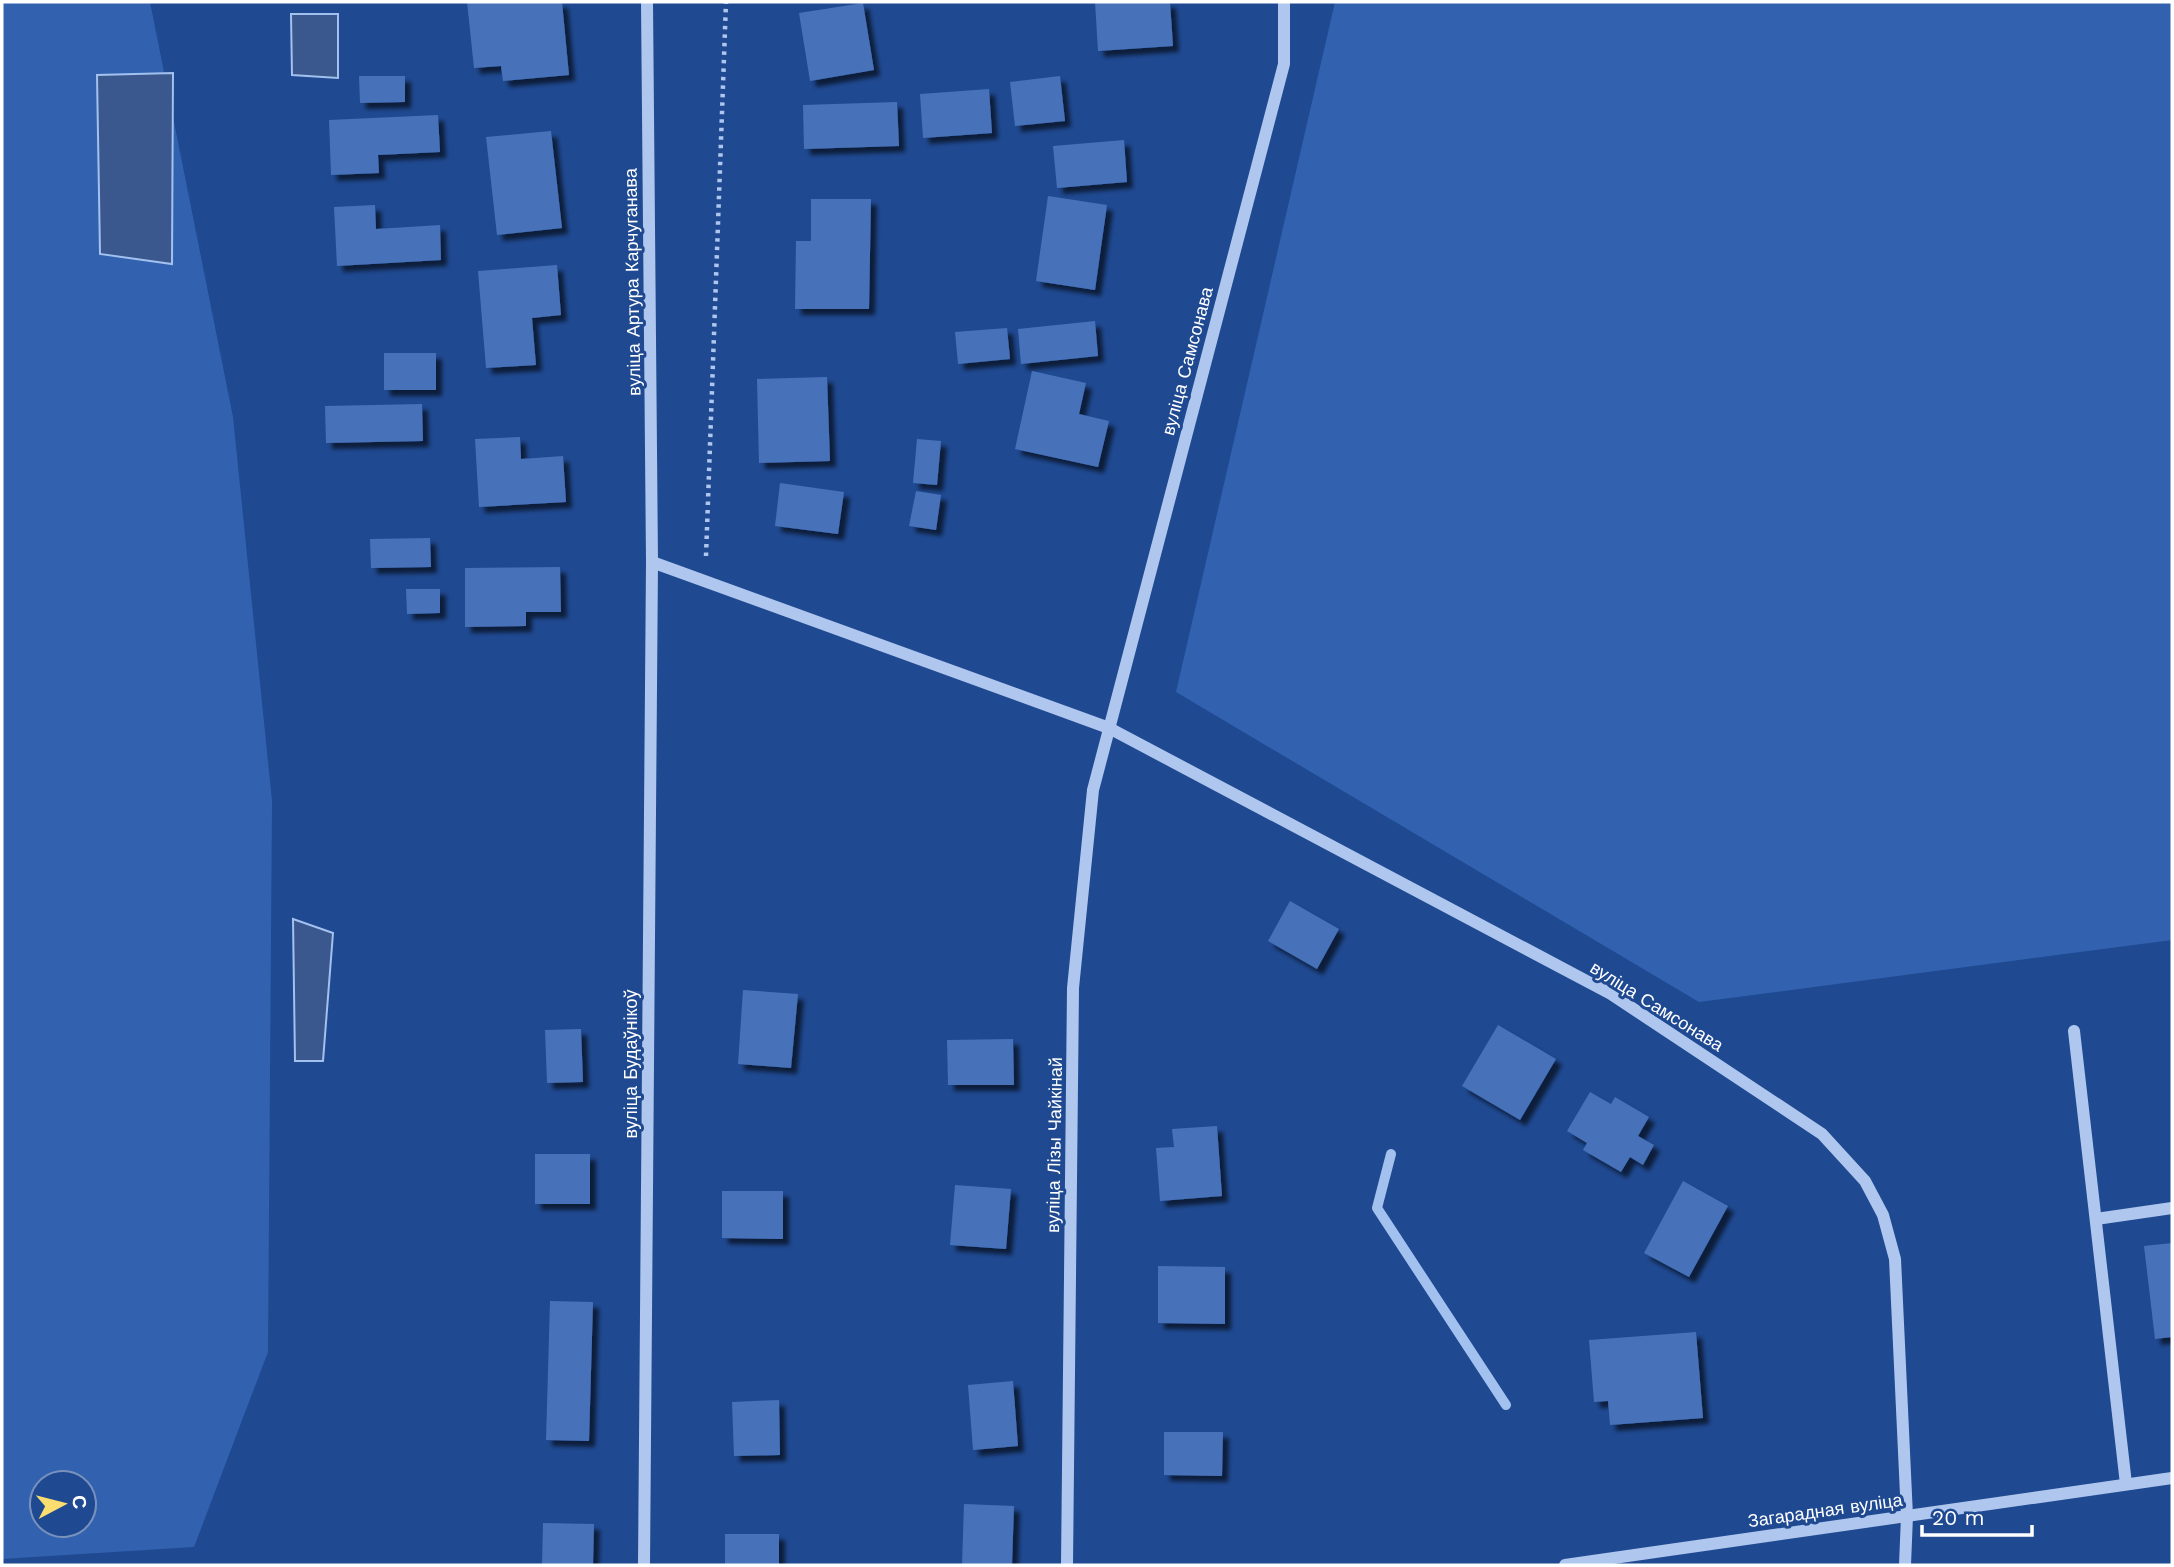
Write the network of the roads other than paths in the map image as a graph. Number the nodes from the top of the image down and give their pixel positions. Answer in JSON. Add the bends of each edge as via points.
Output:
{"nodes":[{"id":1,"x":647,"y":2,"type":"edge"},
{"id":2,"x":1284,"y":2,"type":"edge"},
{"id":3,"x":652,"y":562,"type":"junction"},
{"id":4,"x":1109,"y":728,"type":"junction"},
{"id":5,"x":2074,"y":1031,"type":"dead end"},
{"id":6,"x":2172,"y":1208,"type":"edge"},
{"id":7,"x":2096,"y":1219,"type":"junction"},
{"id":8,"x":2172,"y":1478,"type":"edge"},
{"id":9,"x":2126,"y":1484,"type":"junction"},
{"id":10,"x":1906,"y":1516,"type":"junction"},
{"id":11,"x":644,"y":1565,"type":"edge"},
{"id":12,"x":1067,"y":1565,"type":"edge"},
{"id":13,"x":1565,"y":1565,"type":"edge"},
{"id":14,"x":1905,"y":1565,"type":"edge"}],
"edges":[{"from":1,"to":3,"type":"street","name":"вуліца Артура Карчуганава"},
{"from":2,"to":4,"type":"street","name":"вуліца Самсонава","via":[[1284,64]]},
{"from":3,"to":4,"type":"street","name":"вуліца Самсонава"},
{"from":3,"to":11,"type":"street","name":"вуліца Будаўнікоў"},
{"from":4,"to":10,"type":"street","name":"вуліца Самсонава","via":[[1611,994],[1822,1134],[1865,1181],[1883,1215],[1895,1259]]},
{"from":4,"to":12,"type":"street","name":"вуліца Лізы Чайкінай","via":[[1093,790],[1073,988]]},
{"from":5,"to":7,"type":"street"},
{"from":6,"to":7,"type":"street"},
{"from":7,"to":9,"type":"street"},
{"from":8,"to":9,"type":"street","name":"Загарадная вуліца"},
{"from":9,"to":10,"type":"street","name":"Загарадная вуліца"},
{"from":10,"to":13,"type":"street","name":"Загарадная вуліца"},
{"from":10,"to":14,"type":"street","name":"вуліца Самсонава"}]}
